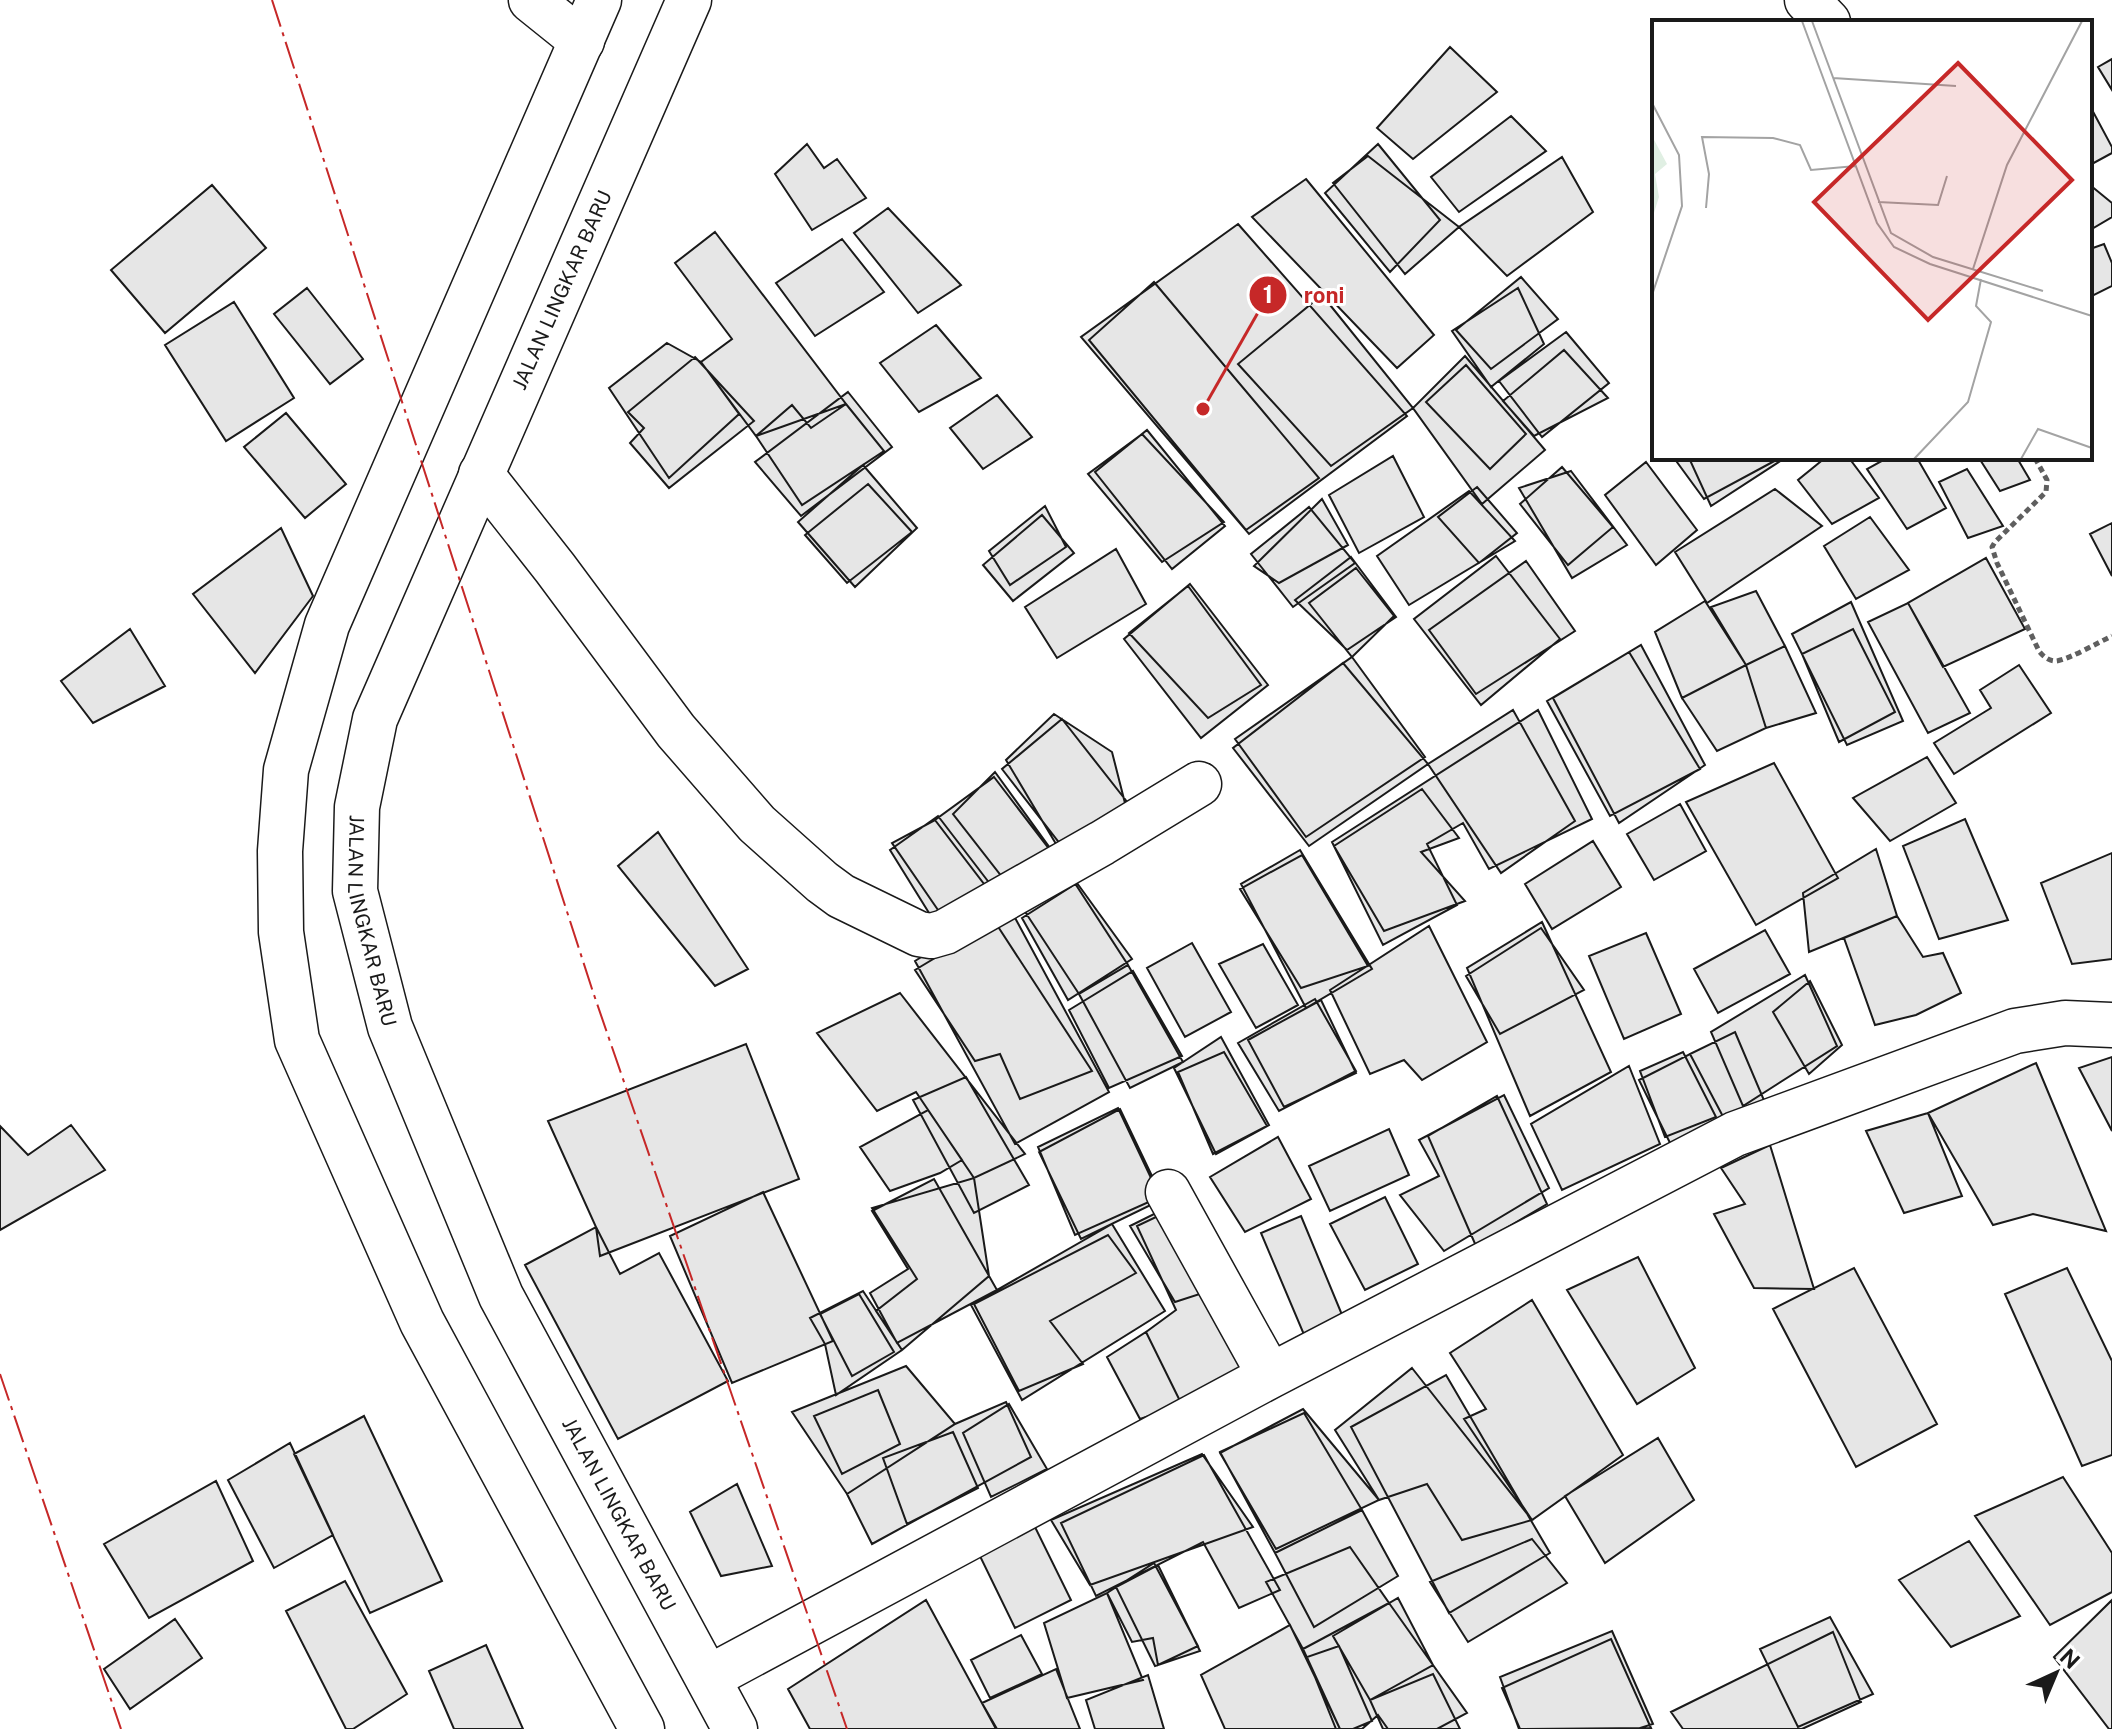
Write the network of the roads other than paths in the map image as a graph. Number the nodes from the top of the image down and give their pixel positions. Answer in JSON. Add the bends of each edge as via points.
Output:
{"nodes":[{"id":1,"x":531,"y":0,"type":"edge"},
{"id":2,"x":599,"y":0,"type":"edge"},
{"id":3,"x":689,"y":0,"type":"edge"},
{"id":4,"x":1807,"y":0,"type":"edge"},
{"id":5,"x":1826,"y":20,"type":"edge"},
{"id":6,"x":582,"y":41,"type":"junction"},
{"id":7,"x":481,"y":474,"type":"junction"},
{"id":8,"x":1199,"y":784,"type":"dead end"},
{"id":9,"x":2112,"y":1025,"type":"edge"},
{"id":10,"x":1168,"y":1192,"type":"dead end"},
{"id":11,"x":1270,"y":1376,"type":"junction"},
{"id":12,"x":708,"y":1678,"type":"junction"},
{"id":13,"x":642,"y":1729,"type":"edge"},
{"id":14,"x":735,"y":1729,"type":"edge"}],
"edges":[{"from":1,"to":6,"type":"main road"},
{"from":2,"to":6,"type":"main road"},
{"from":3,"to":7,"type":"main road","name":"JALAN LINGKAR BARU"},
{"from":4,"to":5,"type":"main road"},
{"from":6,"to":13,"type":"main road","via":[[327,625],[286,770],[281,932],[297,1040],[422,1322]]},
{"from":7,"to":8,"type":"main road","via":[[676,731],[757,824],[841,896],[919,934],[945,932]]},
{"from":7,"to":12,"type":"main road","name":"JALAN LINGKAR BARU","via":[[375,719],[357,807],[355,891],[390,1027],[501,1296]]},
{"from":9,"to":11,"type":"main road","via":[[2065,1023],[2015,1031],[1735,1134]]},
{"from":10,"to":11,"type":"main road"},
{"from":11,"to":12,"type":"main road"},
{"from":12,"to":14,"type":"main road","name":"JALAN LINGKAR BARU"}]}
